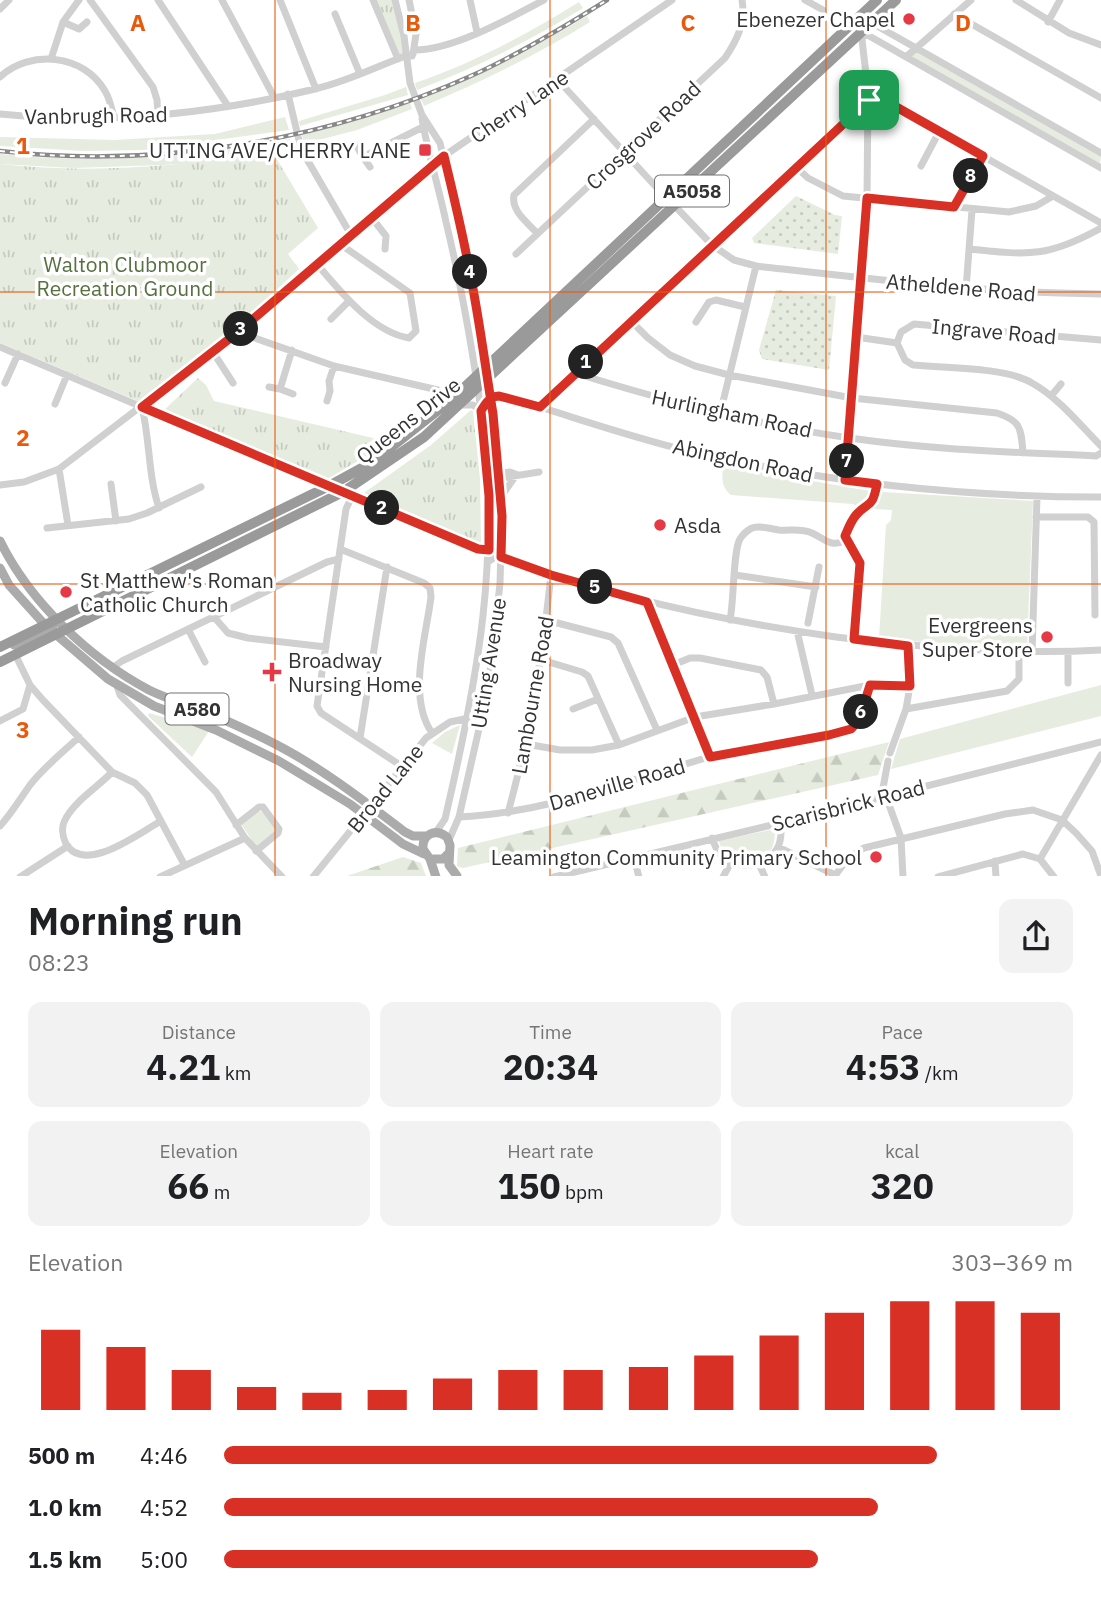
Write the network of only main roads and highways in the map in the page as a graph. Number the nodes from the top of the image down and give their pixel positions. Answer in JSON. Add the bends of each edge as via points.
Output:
{"nodes":[{"id":1,"x":877,"y":0,"type":"edge"},
{"id":2,"x":896,"y":0,"type":"edge"},
{"id":3,"x":0,"y":541,"type":"edge"},
{"id":4,"x":0,"y":568,"type":"edge"},
{"id":5,"x":57,"y":618,"type":"junction"},
{"id":6,"x":66,"y":628,"type":"junction"},
{"id":7,"x":50,"y":629,"type":"junction"},
{"id":8,"x":0,"y":649,"type":"edge"},
{"id":9,"x":0,"y":662,"type":"edge"},
{"id":10,"x":368,"y":810,"type":"junction"},
{"id":11,"x":431,"y":834,"type":"junction"},
{"id":12,"x":449,"y":853,"type":"junction"},
{"id":13,"x":427,"y":856,"type":"junction"},
{"id":14,"x":436,"y":876,"type":"edge"},
{"id":15,"x":458,"y":876,"type":"edge"}],
"edges":[{"from":1,"to":5,"type":"highway","name":"Queens Drive","number":"A5058","via":[[452,398],[371,463]]},
{"from":2,"to":6,"type":"highway","name":"Queens Drive","number":"A5058","via":[[424,437],[348,494]]},
{"from":3,"to":5,"type":"main road","number":"A580","via":[[23,582]]},
{"from":4,"to":7,"type":"main road","number":"A580","via":[[9,585]]},
{"from":5,"to":6,"type":"main road","number":"A580"},
{"from":5,"to":7,"type":"highway","name":"Queens Drive","number":"A5058"},
{"from":6,"to":7,"type":"highway","name":"Queens Drive","number":"A5058"},
{"from":6,"to":10,"type":"main road","number":"A580","via":[[112,668],[164,697],[279,746],[317,768]]},
{"from":7,"to":8,"type":"highway","name":"Queens Drive","number":"A5058"},
{"from":7,"to":9,"type":"highway","name":"Queens Drive","number":"A5058"},
{"from":7,"to":10,"type":"main road","number":"A580","via":[[117,686],[243,742]]},
{"from":10,"to":11,"type":"main road","number":"A580","via":[[413,836]]},
{"from":10,"to":13,"type":"main road","number":"A580","via":[[403,844]]},
{"from":11,"to":12,"type":"main road","number":"A580","via":[[444,834]]},
{"from":11,"to":13,"type":"main road","via":[[422,845]]},
{"from":12,"to":13,"type":"main road","via":[[443,859]]},
{"from":12,"to":15,"type":"main road","via":[[449,865]]},
{"from":13,"to":14,"type":"main road"}]}
